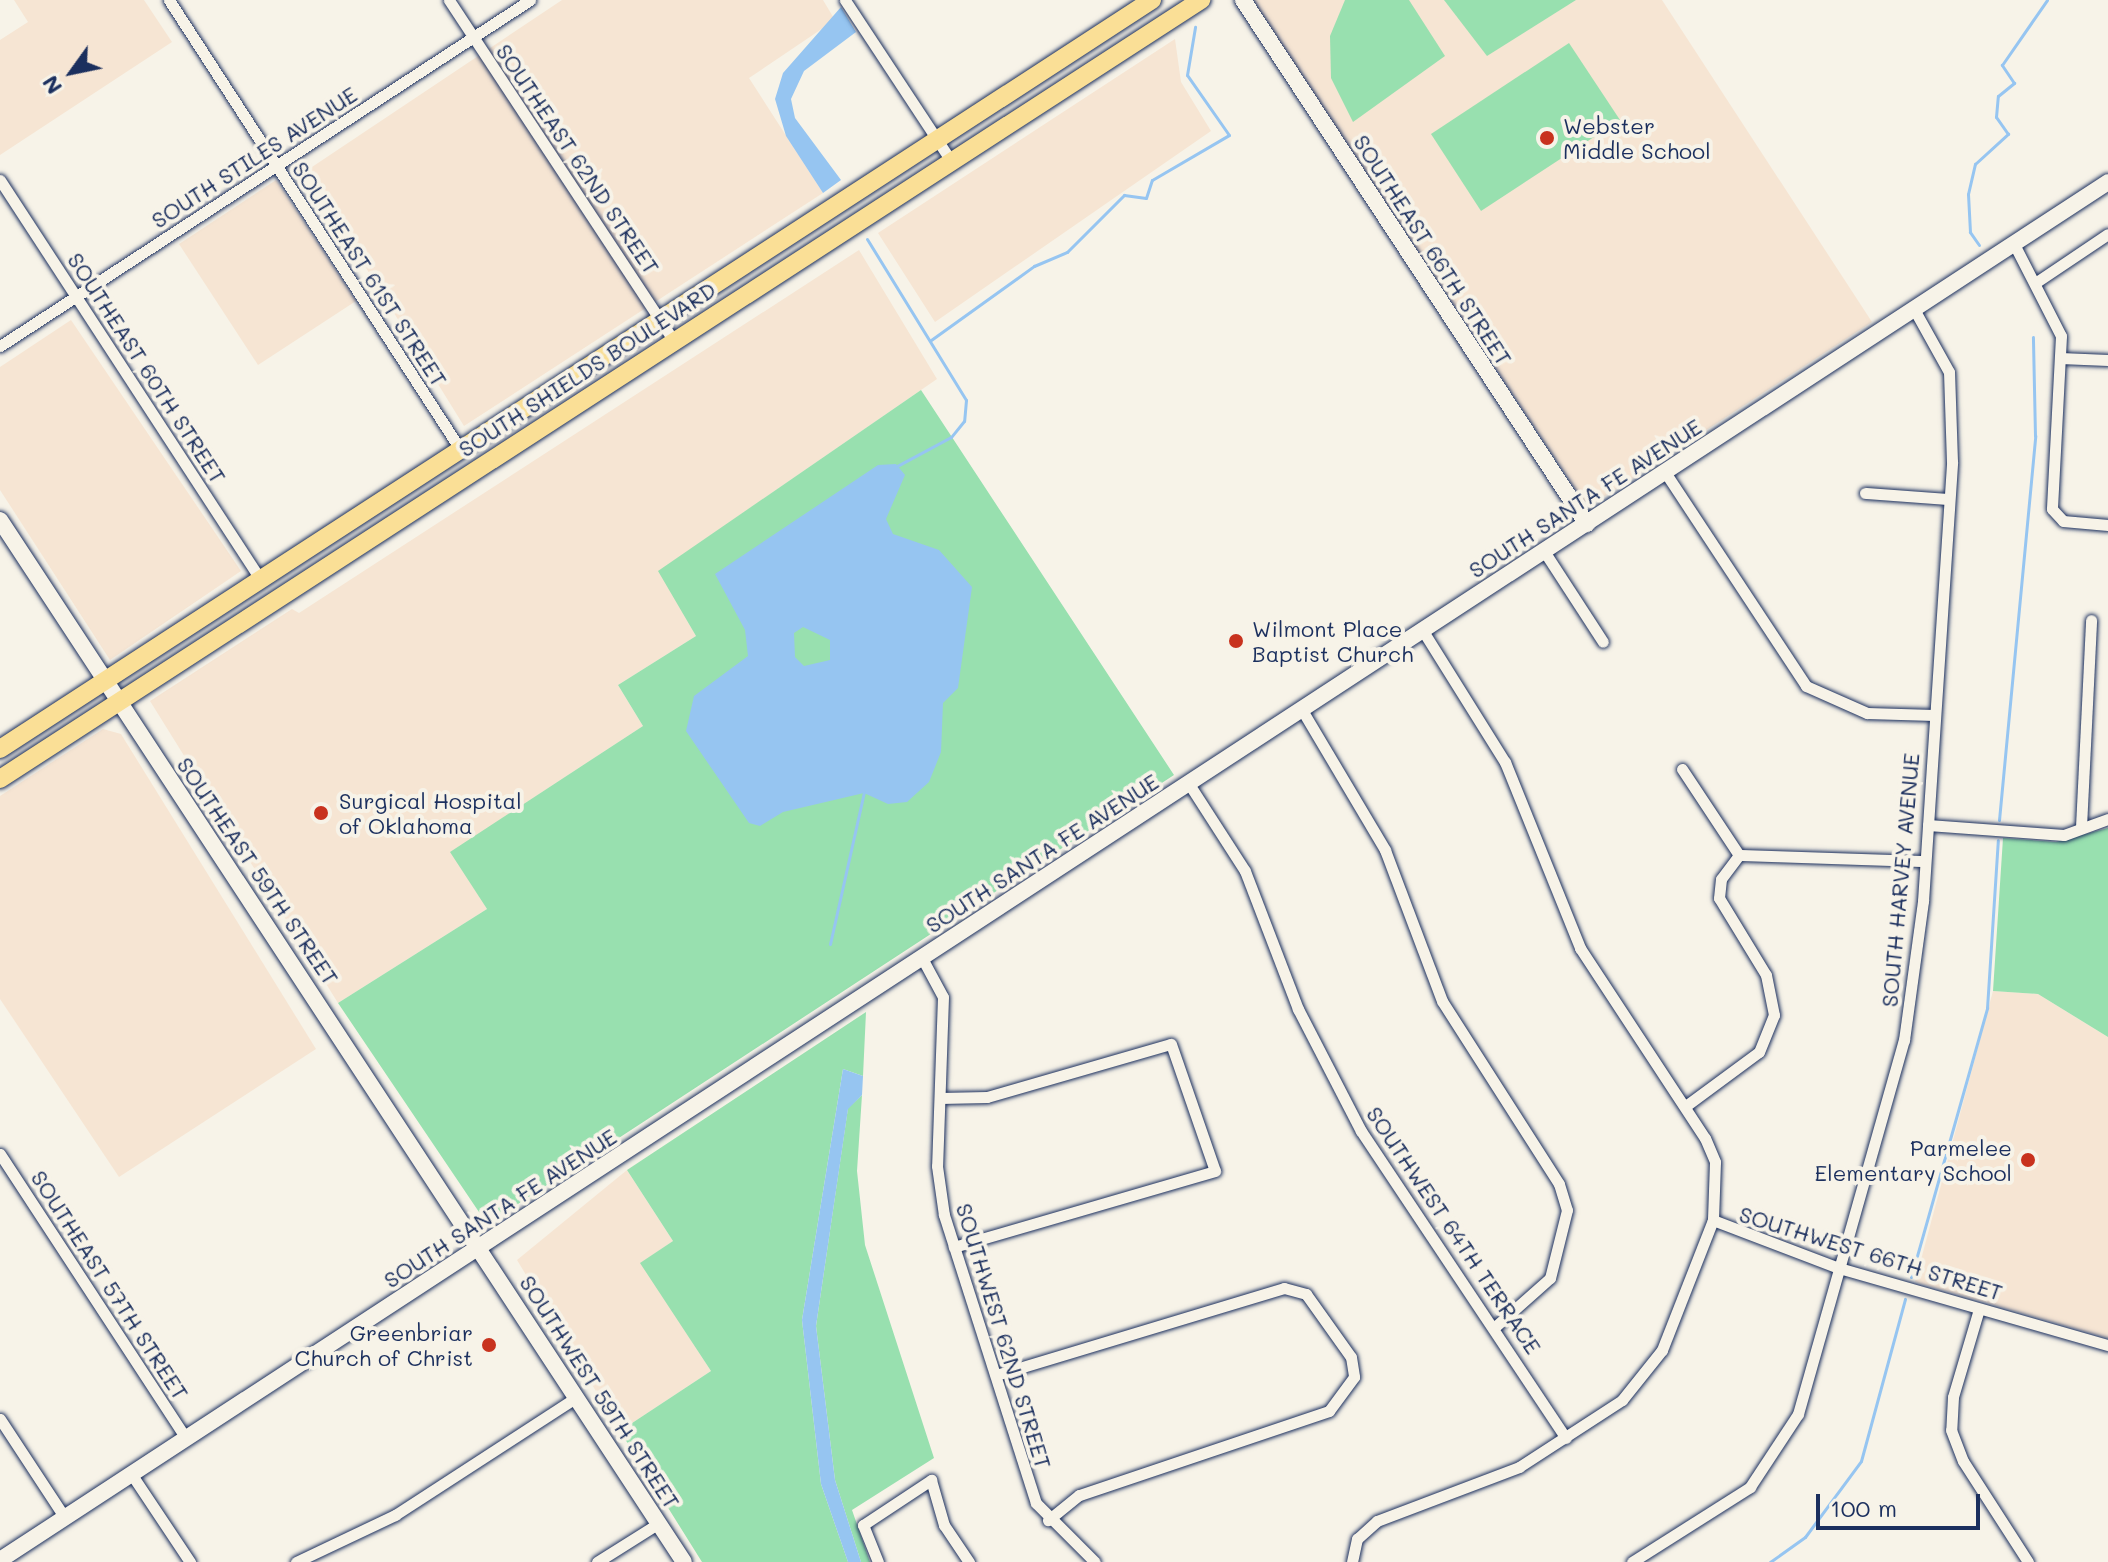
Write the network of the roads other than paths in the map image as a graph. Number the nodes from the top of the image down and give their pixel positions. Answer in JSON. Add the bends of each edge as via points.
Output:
{"nodes":[{"id":1,"x":169,"y":0,"type":"edge"},
{"id":2,"x":449,"y":0,"type":"edge"},
{"id":3,"x":530,"y":0,"type":"edge"},
{"id":4,"x":845,"y":0,"type":"edge"},
{"id":5,"x":1152,"y":0,"type":"edge"},
{"id":6,"x":1201,"y":0,"type":"edge"},
{"id":7,"x":1243,"y":0,"type":"edge"},
{"id":8,"x":473,"y":37,"type":"junction"},
{"id":9,"x":937,"y":140,"type":"junction"},
{"id":10,"x":951,"y":161,"type":"junction"},
{"id":11,"x":276,"y":166,"type":"junction"},
{"id":12,"x":0,"y":180,"type":"edge"},
{"id":13,"x":2108,"y":182,"type":"edge"},
{"id":14,"x":2108,"y":234,"type":"edge"},
{"id":15,"x":2014,"y":244,"type":"junction"},
{"id":16,"x":2038,"y":281,"type":"junction"},
{"id":17,"x":76,"y":297,"type":"junction"},
{"id":18,"x":1914,"y":309,"type":"junction"},
{"id":19,"x":660,"y":320,"type":"junction"},
{"id":20,"x":674,"y":341,"type":"junction"},
{"id":21,"x":0,"y":346,"type":"edge"},
{"id":22,"x":2060,"y":358,"type":"junction"},
{"id":23,"x":2108,"y":360,"type":"edge"},
{"id":24,"x":460,"y":449,"type":"junction"},
{"id":25,"x":1665,"y":472,"type":"junction"},
{"id":26,"x":1865,"y":493,"type":"dead end"},
{"id":27,"x":385,"y":498,"type":"junction"},
{"id":28,"x":1949,"y":499,"type":"junction"},
{"id":29,"x":0,"y":520,"type":"edge"},
{"id":30,"x":399,"y":520,"type":"junction"},
{"id":31,"x":1587,"y":524,"type":"junction"},
{"id":32,"x":2108,"y":525,"type":"edge"},
{"id":33,"x":1544,"y":551,"type":"junction"},
{"id":34,"x":260,"y":579,"type":"junction"},
{"id":35,"x":2091,"y":620,"type":"dead end"},
{"id":36,"x":1423,"y":631,"type":"junction"},
{"id":37,"x":1603,"y":642,"type":"dead end"},
{"id":38,"x":104,"y":681,"type":"junction"},
{"id":39,"x":120,"y":702,"type":"junction"},
{"id":40,"x":1302,"y":710,"type":"junction"},
{"id":41,"x":1934,"y":715,"type":"junction"},
{"id":42,"x":0,"y":749,"type":"edge"},
{"id":43,"x":1682,"y":769,"type":"dead end"},
{"id":44,"x":0,"y":779,"type":"edge"},
{"id":45,"x":1189,"y":784,"type":"junction"},
{"id":46,"x":2108,"y":819,"type":"edge"},
{"id":47,"x":1928,"y":825,"type":"junction"},
{"id":48,"x":2081,"y":827,"type":"junction"},
{"id":49,"x":1739,"y":855,"type":"junction"},
{"id":50,"x":1923,"y":861,"type":"junction"},
{"id":51,"x":922,"y":958,"type":"junction"},
{"id":52,"x":940,"y":1098,"type":"junction"},
{"id":53,"x":1687,"y":1105,"type":"junction"},
{"id":54,"x":0,"y":1154,"type":"edge"},
{"id":55,"x":1713,"y":1220,"type":"junction"},
{"id":56,"x":479,"y":1247,"type":"junction"},
{"id":57,"x":954,"y":1247,"type":"junction"},
{"id":58,"x":1839,"y":1268,"type":"junction"},
{"id":59,"x":1979,"y":1309,"type":"junction"},
{"id":60,"x":1497,"y":1325,"type":"junction"},
{"id":61,"x":2108,"y":1345,"type":"edge"},
{"id":62,"x":996,"y":1375,"type":"junction"},
{"id":63,"x":577,"y":1397,"type":"junction"},
{"id":64,"x":0,"y":1419,"type":"edge"},
{"id":65,"x":186,"y":1438,"type":"junction"},
{"id":66,"x":1566,"y":1438,"type":"junction"},
{"id":67,"x":132,"y":1475,"type":"junction"},
{"id":68,"x":65,"y":1518,"type":"junction"},
{"id":69,"x":1048,"y":1520,"type":"junction"},
{"id":70,"x":659,"y":1523,"type":"junction"},
{"id":71,"x":0,"y":1560,"type":"edge"},
{"id":72,"x":190,"y":1562,"type":"edge"},
{"id":73,"x":296,"y":1562,"type":"edge"},
{"id":74,"x":597,"y":1562,"type":"edge"},
{"id":75,"x":684,"y":1562,"type":"edge"},
{"id":76,"x":878,"y":1562,"type":"edge"},
{"id":77,"x":969,"y":1562,"type":"edge"},
{"id":78,"x":1095,"y":1562,"type":"edge"},
{"id":79,"x":1352,"y":1562,"type":"edge"},
{"id":80,"x":1632,"y":1562,"type":"edge"},
{"id":81,"x":2028,"y":1562,"type":"edge"}],
"edges":[{"from":1,"to":11,"type":"street","name":"SOUTHEAST 61ST STREET"},
{"from":2,"to":8,"type":"street","name":"SOUTHEAST 62ND STREET"},
{"from":3,"to":8,"type":"street","name":"SOUTH STILES AVENUE"},
{"from":4,"to":9,"type":"street"},
{"from":5,"to":9,"type":"main road","name":"SOUTH SHIELDS BOULEVARD"},
{"from":6,"to":10,"type":"main road","name":"SOUTH SHIELDS BOULEVARD"},
{"from":7,"to":31,"type":"main road","name":"SOUTHEAST 66TH STREET"},
{"from":8,"to":11,"type":"street","name":"SOUTH STILES AVENUE"},
{"from":8,"to":19,"type":"street","name":"SOUTHEAST 62ND STREET"},
{"from":9,"to":10,"type":"street"},
{"from":9,"to":19,"type":"main road","name":"SOUTH SHIELDS BOULEVARD"},
{"from":10,"to":20,"type":"main road","name":"SOUTH SHIELDS BOULEVARD"},
{"from":11,"to":17,"type":"street","name":"SOUTH STILES AVENUE"},
{"from":11,"to":24,"type":"street","name":"SOUTHEAST 61ST STREET"},
{"from":12,"to":17,"type":"street","name":"SOUTHEAST 60TH STREET"},
{"from":13,"to":15,"type":"main road","name":"SOUTH SANTA FE AVENUE"},
{"from":14,"to":16,"type":"street"},
{"from":15,"to":16,"type":"street"},
{"from":15,"to":18,"type":"main road","name":"SOUTH SANTA FE AVENUE"},
{"from":16,"to":22,"type":"street","via":[[2058,319]]},
{"from":17,"to":21,"type":"street","name":"SOUTH STILES AVENUE"},
{"from":17,"to":34,"type":"street","name":"SOUTHEAST 60TH STREET"},
{"from":18,"to":25,"type":"main road","name":"SOUTH SANTA FE AVENUE"},
{"from":18,"to":28,"type":"street","name":"SOUTH HARVEY AVENUE","via":[[1949,372]]},
{"from":19,"to":20,"type":"street","name":"SOUTHEAST 62ND STREET"},
{"from":19,"to":24,"type":"main road","name":"SOUTH SHIELDS BOULEVARD"},
{"from":20,"to":30,"type":"main road","name":"SOUTH SHIELDS BOULEVARD"},
{"from":22,"to":23,"type":"street"},
{"from":22,"to":32,"type":"street","via":[[2052,509],[2063,521]]},
{"from":24,"to":27,"type":"main road","name":"SOUTH SHIELDS BOULEVARD"},
{"from":25,"to":31,"type":"main road","name":"SOUTH SANTA FE AVENUE"},
{"from":25,"to":41,"type":"street","via":[[1806,686],[1867,713]]},
{"from":26,"to":28,"type":"street"},
{"from":27,"to":30,"type":"main road"},
{"from":27,"to":34,"type":"main road","name":"SOUTH SHIELDS BOULEVARD"},
{"from":28,"to":41,"type":"street","name":"SOUTH HARVEY AVENUE"},
{"from":29,"to":38,"type":"main road","name":"SOUTHEAST 59TH STREET"},
{"from":30,"to":39,"type":"main road","name":"SOUTH SHIELDS BOULEVARD"},
{"from":31,"to":33,"type":"main road","name":"SOUTH SANTA FE AVENUE"},
{"from":33,"to":36,"type":"main road","name":"SOUTH SANTA FE AVENUE"},
{"from":33,"to":37,"type":"street"},
{"from":34,"to":38,"type":"main road","name":"SOUTH SHIELDS BOULEVARD"},
{"from":35,"to":48,"type":"street"},
{"from":36,"to":40,"type":"main road","name":"SOUTH SANTA FE AVENUE"},
{"from":36,"to":53,"type":"street","name":"SOUTHWEST 66TH STREET","via":[[1505,762],[1580,948]]},
{"from":38,"to":39,"type":"main road","name":"SOUTHEAST 59TH STREET"},
{"from":38,"to":42,"type":"main road","name":"SOUTH SHIELDS BOULEVARD"},
{"from":39,"to":44,"type":"main road","name":"SOUTH SHIELDS BOULEVARD"},
{"from":39,"to":56,"type":"main road","name":"SOUTHEAST 59TH STREET"},
{"from":40,"to":45,"type":"main road","name":"SOUTH SANTA FE AVENUE"},
{"from":40,"to":60,"type":"street","via":[[1385,850],[1442,1001],[1559,1184],[1567,1210],[1550,1278]]},
{"from":41,"to":47,"type":"street","name":"SOUTH HARVEY AVENUE"},
{"from":43,"to":49,"type":"street"},
{"from":45,"to":51,"type":"main road","name":"SOUTH SANTA FE AVENUE"},
{"from":45,"to":60,"type":"street","name":"SOUTHWEST 64TH TERRACE","via":[[1245,871],[1298,1009],[1353,1117]]},
{"from":46,"to":48,"type":"street"},
{"from":47,"to":48,"type":"street","via":[[2064,835]]},
{"from":47,"to":50,"type":"street","name":"SOUTH HARVEY AVENUE"},
{"from":49,"to":50,"type":"street"},
{"from":49,"to":53,"type":"street","via":[[1721,879],[1719,898],[1766,975],[1774,1015],[1759,1052]]},
{"from":50,"to":58,"type":"street","name":"SOUTH HARVEY AVENUE","via":[[1917,977],[1904,1040]]},
{"from":51,"to":52,"type":"street","name":"SOUTHWEST 62ND STREET","via":[[943,997]]},
{"from":51,"to":56,"type":"main road","name":"SOUTH SANTA FE AVENUE"},
{"from":52,"to":57,"type":"street","name":"SOUTHWEST 62ND STREET","via":[[938,1182]]},
{"from":52,"to":57,"type":"street","via":[[987,1097],[1171,1044],[1215,1171]]},
{"from":53,"to":55,"type":"street","name":"SOUTHWEST 66TH STREET","via":[[1715,1162]]},
{"from":54,"to":65,"type":"street","name":"SOUTHEAST 57TH STREET"},
{"from":55,"to":58,"type":"street","name":"SOUTHWEST 66TH STREET"},
{"from":55,"to":66,"type":"street","via":[[1662,1350],[1622,1400]]},
{"from":56,"to":63,"type":"main road","name":"SOUTHWEST 59TH STREET"},
{"from":56,"to":65,"type":"main road","name":"SOUTH SANTA FE AVENUE"},
{"from":57,"to":62,"type":"street","name":"SOUTHWEST 62ND STREET"},
{"from":58,"to":59,"type":"street","name":"SOUTHWEST 66TH STREET"},
{"from":58,"to":80,"type":"street","name":"SOUTH HARVEY AVENUE","via":[[1798,1414],[1750,1487]]},
{"from":59,"to":61,"type":"street","name":"SOUTHWEST 66TH STREET"},
{"from":59,"to":81,"type":"street","via":[[1953,1397],[1951,1430]]},
{"from":60,"to":66,"type":"street","name":"SOUTHWEST 64TH TERRACE"},
{"from":62,"to":69,"type":"street","name":"SOUTHWEST 62ND STREET","via":[[1031,1492]]},
{"from":62,"to":69,"type":"street","via":[[1284,1288],[1306,1294],[1340,1338],[1354,1377],[1329,1411],[1079,1495]]},
{"from":63,"to":70,"type":"main road","name":"SOUTHWEST 59TH STREET"},
{"from":63,"to":73,"type":"street","via":[[385,1521]]},
{"from":64,"to":68,"type":"street"},
{"from":65,"to":67,"type":"main road","name":"SOUTH SANTA FE AVENUE"},
{"from":66,"to":79,"type":"street","via":[[1519,1467],[1377,1521],[1357,1539]]},
{"from":67,"to":68,"type":"main road","name":"SOUTH SANTA FE AVENUE"},
{"from":67,"to":72,"type":"street"},
{"from":68,"to":71,"type":"main road","name":"SOUTH SANTA FE AVENUE"},
{"from":69,"to":78,"type":"street","name":"SOUTHWEST 62ND STREET"},
{"from":70,"to":74,"type":"street"},
{"from":70,"to":75,"type":"main road","name":"SOUTHWEST 59TH STREET"},
{"from":76,"to":77,"type":"street","via":[[863,1525],[931,1480],[944,1525]]}]}
